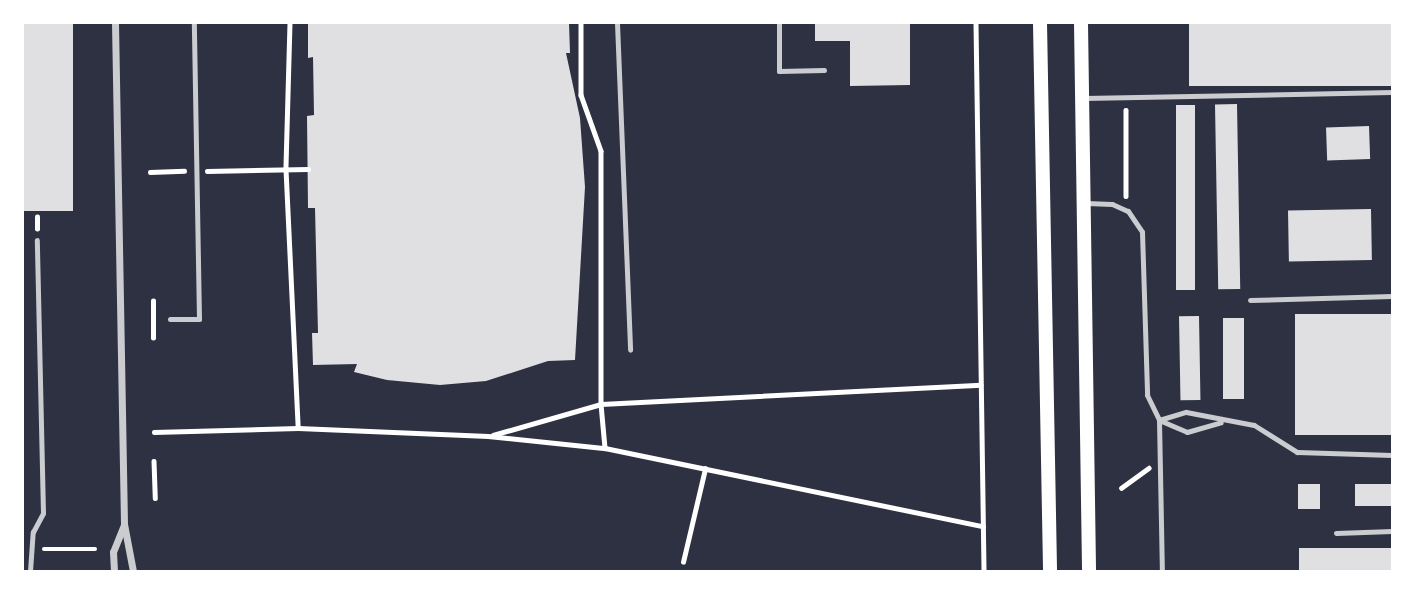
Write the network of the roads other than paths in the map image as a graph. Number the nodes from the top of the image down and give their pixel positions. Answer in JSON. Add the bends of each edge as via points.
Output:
{"nodes":[{"id":1,"x":115,"y":23,"type":"edge"},
{"id":2,"x":194,"y":23,"type":"edge"},
{"id":3,"x":617,"y":23,"type":"edge"},
{"id":4,"x":779,"y":23,"type":"edge"},
{"id":5,"x":1040,"y":23,"type":"edge"},
{"id":6,"x":1081,"y":23,"type":"edge"},
{"id":7,"x":824,"y":70,"type":"dead end"},
{"id":8,"x":1392,"y":92,"type":"edge"},
{"id":9,"x":1082,"y":98,"type":"junction"},
{"id":10,"x":1083,"y":203,"type":"junction"},
{"id":11,"x":37,"y":240,"type":"dead end"},
{"id":12,"x":1392,"y":296,"type":"edge"},
{"id":13,"x":1250,"y":300,"type":"dead end"},
{"id":14,"x":170,"y":319,"type":"dead end"},
{"id":15,"x":629,"y":350,"type":"dead end"},
{"id":16,"x":1159,"y":419,"type":"junction"},
{"id":17,"x":1221,"y":422,"type":"junction"},
{"id":18,"x":1392,"y":454,"type":"edge"},
{"id":19,"x":124,"y":524,"type":"junction"},
{"id":20,"x":1392,"y":531,"type":"edge"},
{"id":21,"x":1336,"y":533,"type":"dead end"},
{"id":22,"x":30,"y":571,"type":"edge"},
{"id":23,"x":114,"y":571,"type":"edge"},
{"id":24,"x":133,"y":571,"type":"edge"},
{"id":25,"x":1050,"y":571,"type":"edge"},
{"id":26,"x":1089,"y":571,"type":"edge"},
{"id":27,"x":1162,"y":571,"type":"edge"}],
"edges":[{"from":1,"to":19,"type":"street"},
{"from":2,"to":14,"type":"lane","via":[[199,319]]},
{"from":3,"to":15,"type":"lane"},
{"from":4,"to":7,"type":"lane","via":[[779,71]]},
{"from":5,"to":25,"type":"main road"},
{"from":6,"to":9,"type":"main road"},
{"from":8,"to":9,"type":"lane"},
{"from":9,"to":10,"type":"main road"},
{"from":10,"to":16,"type":"lane","via":[[1112,204],[1128,211],[1142,232],[1147,395]]},
{"from":10,"to":26,"type":"main road"},
{"from":11,"to":22,"type":"lane","via":[[43,513],[33,532]]},
{"from":12,"to":13,"type":"lane"},
{"from":16,"to":17,"type":"lane","via":[[1186,412]]},
{"from":16,"to":17,"type":"lane","via":[[1187,432]]},
{"from":16,"to":27,"type":"lane"},
{"from":17,"to":18,"type":"lane","via":[[1254,425],[1297,452]]},
{"from":19,"to":23,"type":"street","via":[[113,552]]},
{"from":19,"to":24,"type":"street"},
{"from":20,"to":21,"type":"lane"}]}
